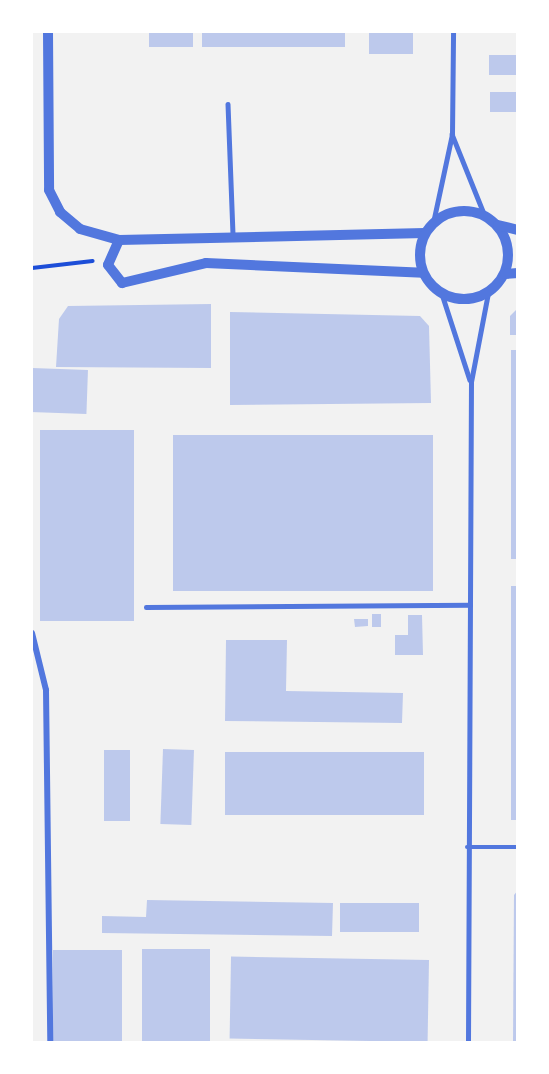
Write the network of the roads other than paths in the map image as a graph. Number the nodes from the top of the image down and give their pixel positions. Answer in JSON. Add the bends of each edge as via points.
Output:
{"nodes":[{"id":1,"x":48,"y":32,"type":"edge"},
{"id":2,"x":453,"y":32,"type":"edge"},
{"id":3,"x":228,"y":104,"type":"dead end"},
{"id":4,"x":452,"y":134,"type":"junction"},
{"id":5,"x":485,"y":216,"type":"junction"},
{"id":6,"x":434,"y":223,"type":"junction"},
{"id":7,"x":498,"y":225,"type":"junction"},
{"id":8,"x":518,"y":231,"type":"edge"},
{"id":9,"x":425,"y":233,"type":"junction"},
{"id":10,"x":233,"y":237,"type":"junction"},
{"id":11,"x":119,"y":240,"type":"junction"},
{"id":12,"x":423,"y":273,"type":"junction"},
{"id":13,"x":518,"y":273,"type":"edge"},
{"id":14,"x":505,"y":274,"type":"junction"},
{"id":15,"x":488,"y":292,"type":"junction"},
{"id":16,"x":442,"y":294,"type":"junction"},
{"id":17,"x":471,"y":382,"type":"junction"},
{"id":18,"x":470,"y":605,"type":"junction"},
{"id":19,"x":146,"y":607,"type":"dead end"},
{"id":20,"x":32,"y":633,"type":"edge"},
{"id":21,"x":467,"y":847,"type":"junction"},
{"id":22,"x":518,"y":848,"type":"edge"},
{"id":23,"x":50,"y":1042,"type":"edge"},
{"id":24,"x":468,"y":1042,"type":"edge"}],
"edges":[{"from":1,"to":11,"type":"street","via":[[49,190],[60,212],[80,229]]},
{"from":2,"to":4,"type":"lane"},
{"from":3,"to":10,"type":"lane"},
{"from":4,"to":5,"type":"lane"},
{"from":4,"to":6,"type":"lane"},
{"from":5,"to":6,"type":"street","via":[[449,213]]},
{"from":5,"to":7,"type":"street"},
{"from":6,"to":9,"type":"street"},
{"from":7,"to":8,"type":"street"},
{"from":7,"to":14,"type":"street","via":[[509,248]]},
{"from":9,"to":10,"type":"street"},
{"from":9,"to":12,"type":"street","via":[[419,253]]},
{"from":10,"to":11,"type":"street"},
{"from":11,"to":12,"type":"street","via":[[108,265],[122,283],[206,263]]},
{"from":12,"to":16,"type":"street"},
{"from":13,"to":14,"type":"street"},
{"from":14,"to":15,"type":"street"},
{"from":15,"to":16,"type":"street","via":[[474,299]]},
{"from":15,"to":17,"type":"lane"},
{"from":16,"to":17,"type":"lane"},
{"from":17,"to":18,"type":"lane"},
{"from":18,"to":19,"type":"lane"},
{"from":18,"to":21,"type":"lane"},
{"from":20,"to":23,"type":"street","via":[[46,690]]},
{"from":21,"to":22,"type":"lane"},
{"from":21,"to":24,"type":"lane"}]}
